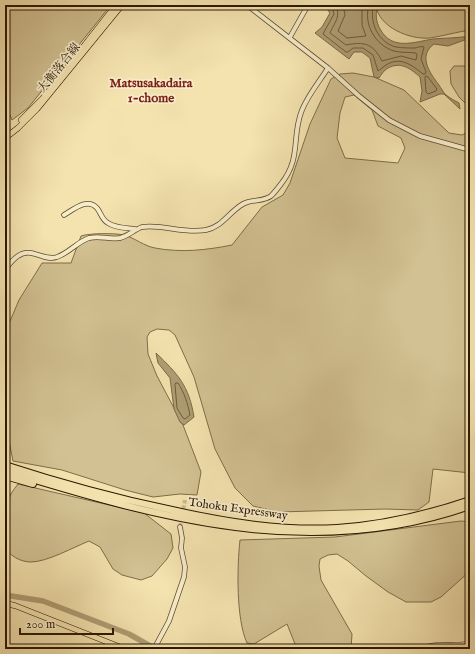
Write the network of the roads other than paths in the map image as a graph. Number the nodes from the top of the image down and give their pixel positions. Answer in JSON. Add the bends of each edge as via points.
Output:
{"nodes":[{"id":1,"x":116,"y":5,"type":"edge"},
{"id":2,"x":122,"y":5,"type":"edge"},
{"id":3,"x":247,"y":5,"type":"edge"},
{"id":4,"x":308,"y":5,"type":"edge"},
{"id":5,"x":290,"y":37,"type":"junction"},
{"id":6,"x":328,"y":68,"type":"junction"},
{"id":7,"x":5,"y":133,"type":"edge"},
{"id":8,"x":5,"y":138,"type":"edge"},
{"id":9,"x":470,"y":150,"type":"edge"},
{"id":10,"x":64,"y":216,"type":"dead end"},
{"id":11,"x":135,"y":229,"type":"junction"},
{"id":12,"x":5,"y":269,"type":"edge"},
{"id":13,"x":5,"y":465,"type":"edge"},
{"id":14,"x":5,"y":471,"type":"edge"},
{"id":15,"x":5,"y":476,"type":"edge"},
{"id":16,"x":96,"y":498,"type":"junction"},
{"id":17,"x":470,"y":500,"type":"edge"},
{"id":18,"x":470,"y":506,"type":"edge"},
{"id":19,"x":180,"y":527,"type":"tunnel mouth"},
{"id":20,"x":5,"y":603,"type":"edge"},
{"id":21,"x":470,"y":643,"type":"edge"},
{"id":22,"x":125,"y":649,"type":"edge"},
{"id":23,"x":154,"y":649,"type":"edge"},
{"id":24,"x":422,"y":649,"type":"edge"}],
"edges":[{"from":1,"to":7,"type":"main road","name":"大衡落合線","via":[[43,98]]},
{"from":2,"to":8,"type":"main road","name":"大衡落合線","via":[[38,110]]},
{"from":3,"to":5,"type":"street"},
{"from":4,"to":5,"type":"street"},
{"from":5,"to":6,"type":"street"},
{"from":6,"to":9,"type":"street","via":[[365,101],[402,128],[420,136]]},
{"from":6,"to":11,"type":"street","via":[[302,111],[295,156],[289,172],[276,192],[266,199],[242,204],[210,229]]},
{"from":10,"to":11,"type":"street","via":[[84,204],[89,204],[97,208],[106,222]]},
{"from":11,"to":12,"type":"street","via":[[121,238],[90,238],[64,254],[52,258],[22,254]]},
{"from":13,"to":17,"type":"highway","name":"Tohoku Expressway","via":[[152,506],[274,527],[369,525],[422,515]]},
{"from":14,"to":16,"type":"highway","name":"Tohoku Expressway"},
{"from":15,"to":16,"type":"highway"},
{"from":16,"to":18,"type":"highway","name":"Tohoku Expressway","via":[[206,523],[292,533],[337,533],[391,527]]},
{"from":19,"to":23,"type":"street","via":[[184,577],[169,621]]},
{"from":20,"to":22,"type":"main road"},
{"from":21,"to":24,"type":"street","via":[[435,645]]}]}
